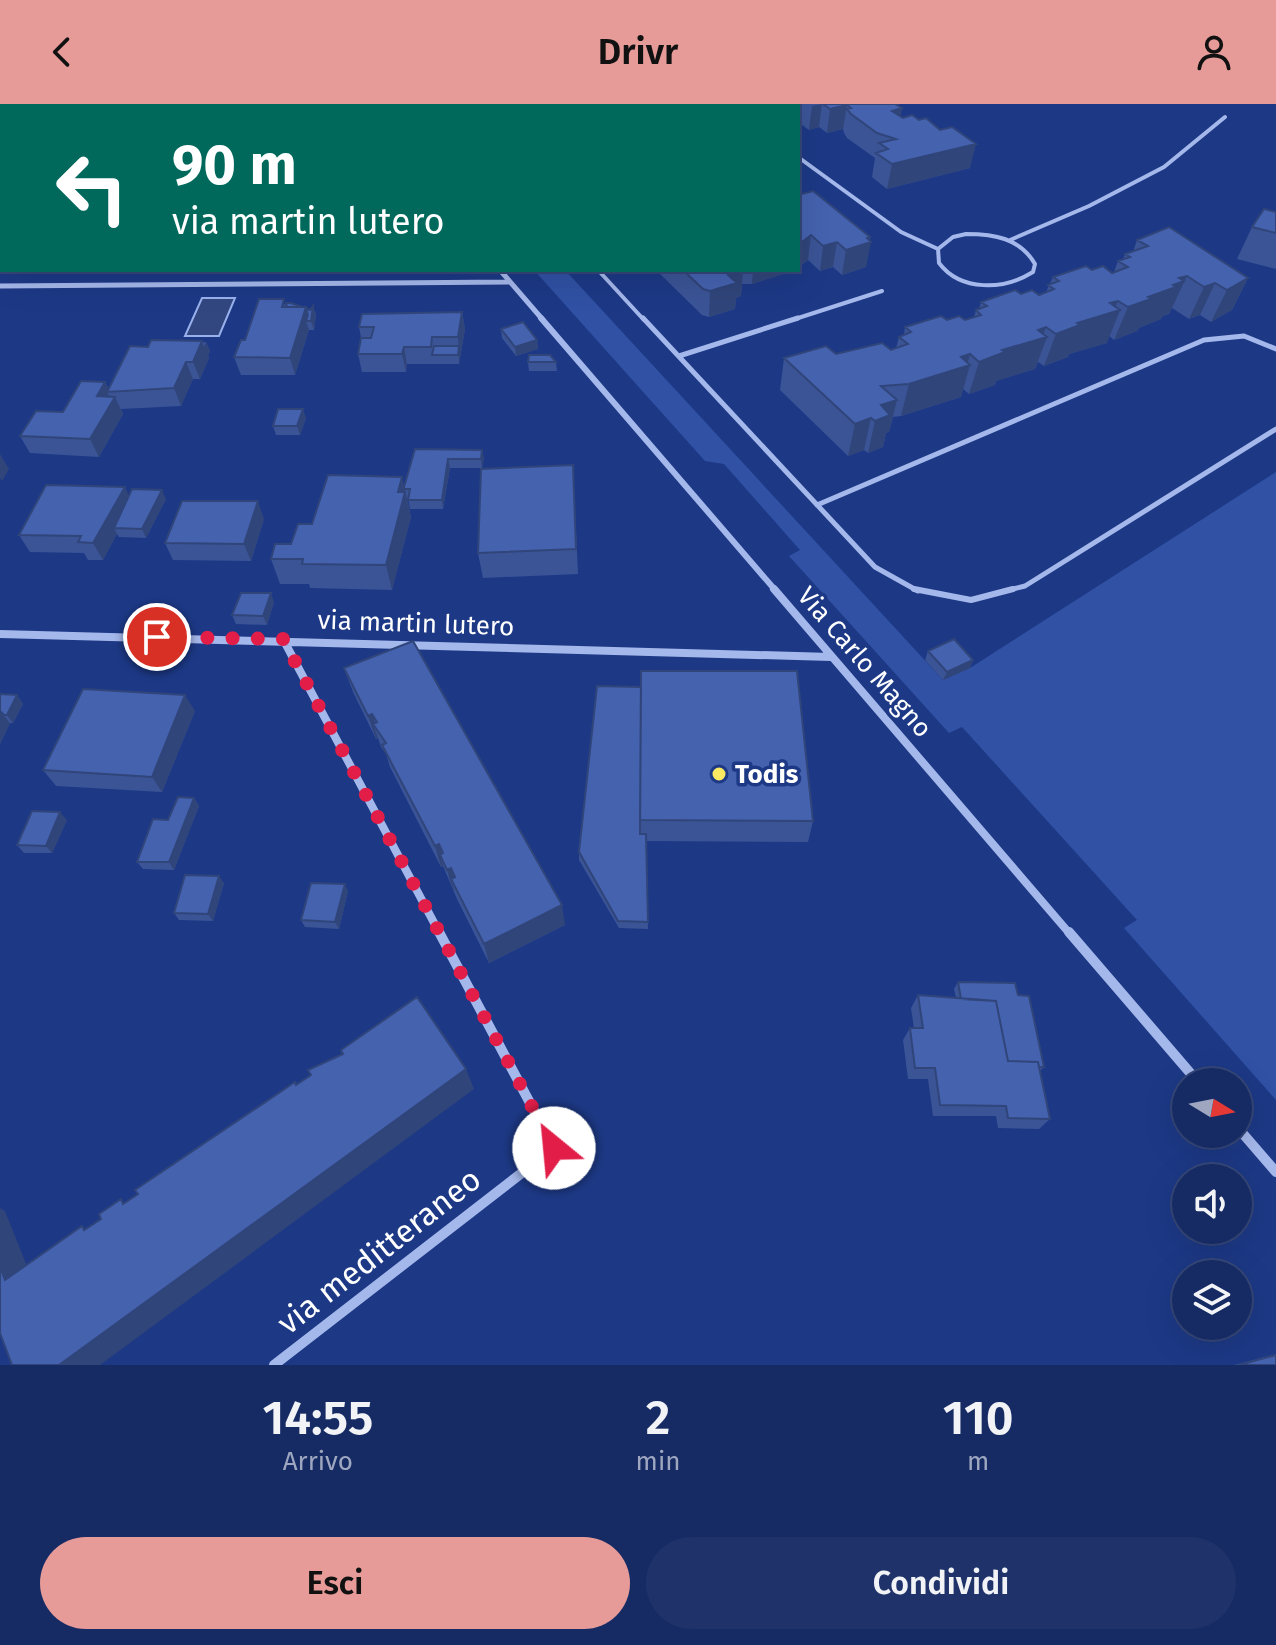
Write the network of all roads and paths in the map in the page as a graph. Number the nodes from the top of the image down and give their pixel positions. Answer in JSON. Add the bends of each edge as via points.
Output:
{"nodes":[{"id":1,"x":1225,"y":117,"type":"dead end"},
{"id":2,"x":800,"y":158,"type":"edge"},
{"id":3,"x":1010,"y":240,"type":"junction"},
{"id":4,"x":938,"y":249,"type":"junction"},
{"id":5,"x":502,"y":272,"type":"edge"},
{"id":6,"x":600,"y":272,"type":"edge"},
{"id":7,"x":510,"y":282,"type":"junction"},
{"id":8,"x":0,"y":286,"type":"edge"},
{"id":9,"x":882,"y":291,"type":"dead end"},
{"id":10,"x":1276,"y":349,"type":"edge"},
{"id":11,"x":679,"y":356,"type":"junction"},
{"id":12,"x":1276,"y":429,"type":"edge"},
{"id":13,"x":817,"y":505,"type":"junction"},
{"id":14,"x":0,"y":634,"type":"edge"},
{"id":15,"x":283,"y":639,"type":"junction"},
{"id":16,"x":831,"y":657,"type":"junction"},
{"id":17,"x":1186,"y":1068,"type":"edge"},
{"id":18,"x":1252,"y":1144,"type":"edge"},
{"id":19,"x":1276,"y":1172,"type":"edge"},
{"id":20,"x":274,"y":1365,"type":"edge"}],
"edges":[{"from":1,"to":3,"type":"lane","via":[[1164,167]]},
{"from":2,"to":4,"type":"lane","via":[[901,232]]},
{"from":3,"to":4,"type":"lane","via":[[966,234]]},
{"from":3,"to":4,"type":"lane","via":[[1035,264],[1025,279],[997,286],[950,274],[941,266]]},
{"from":5,"to":7,"type":"street","name":"Via Carlo Magno"},
{"from":6,"to":11,"type":"lane"},
{"from":7,"to":8,"type":"street"},
{"from":7,"to":16,"type":"street","name":"Via Carlo Magno"},
{"from":9,"to":11,"type":"lane"},
{"from":10,"to":13,"type":"lane","via":[[1244,336],[1204,340]]},
{"from":11,"to":13,"type":"lane"},
{"from":12,"to":13,"type":"lane","via":[[1025,586],[971,600],[921,593],[875,567]]},
{"from":14,"to":15,"type":"street","name":"via martin lutero"},
{"from":15,"to":16,"type":"street","name":"via martin lutero"},
{"from":15,"to":20,"type":"street","name":"via meditteraneo","via":[[554,1148]]},
{"from":16,"to":17,"type":"street","name":"Via Carlo Magno"},
{"from":18,"to":19,"type":"street"}]}
